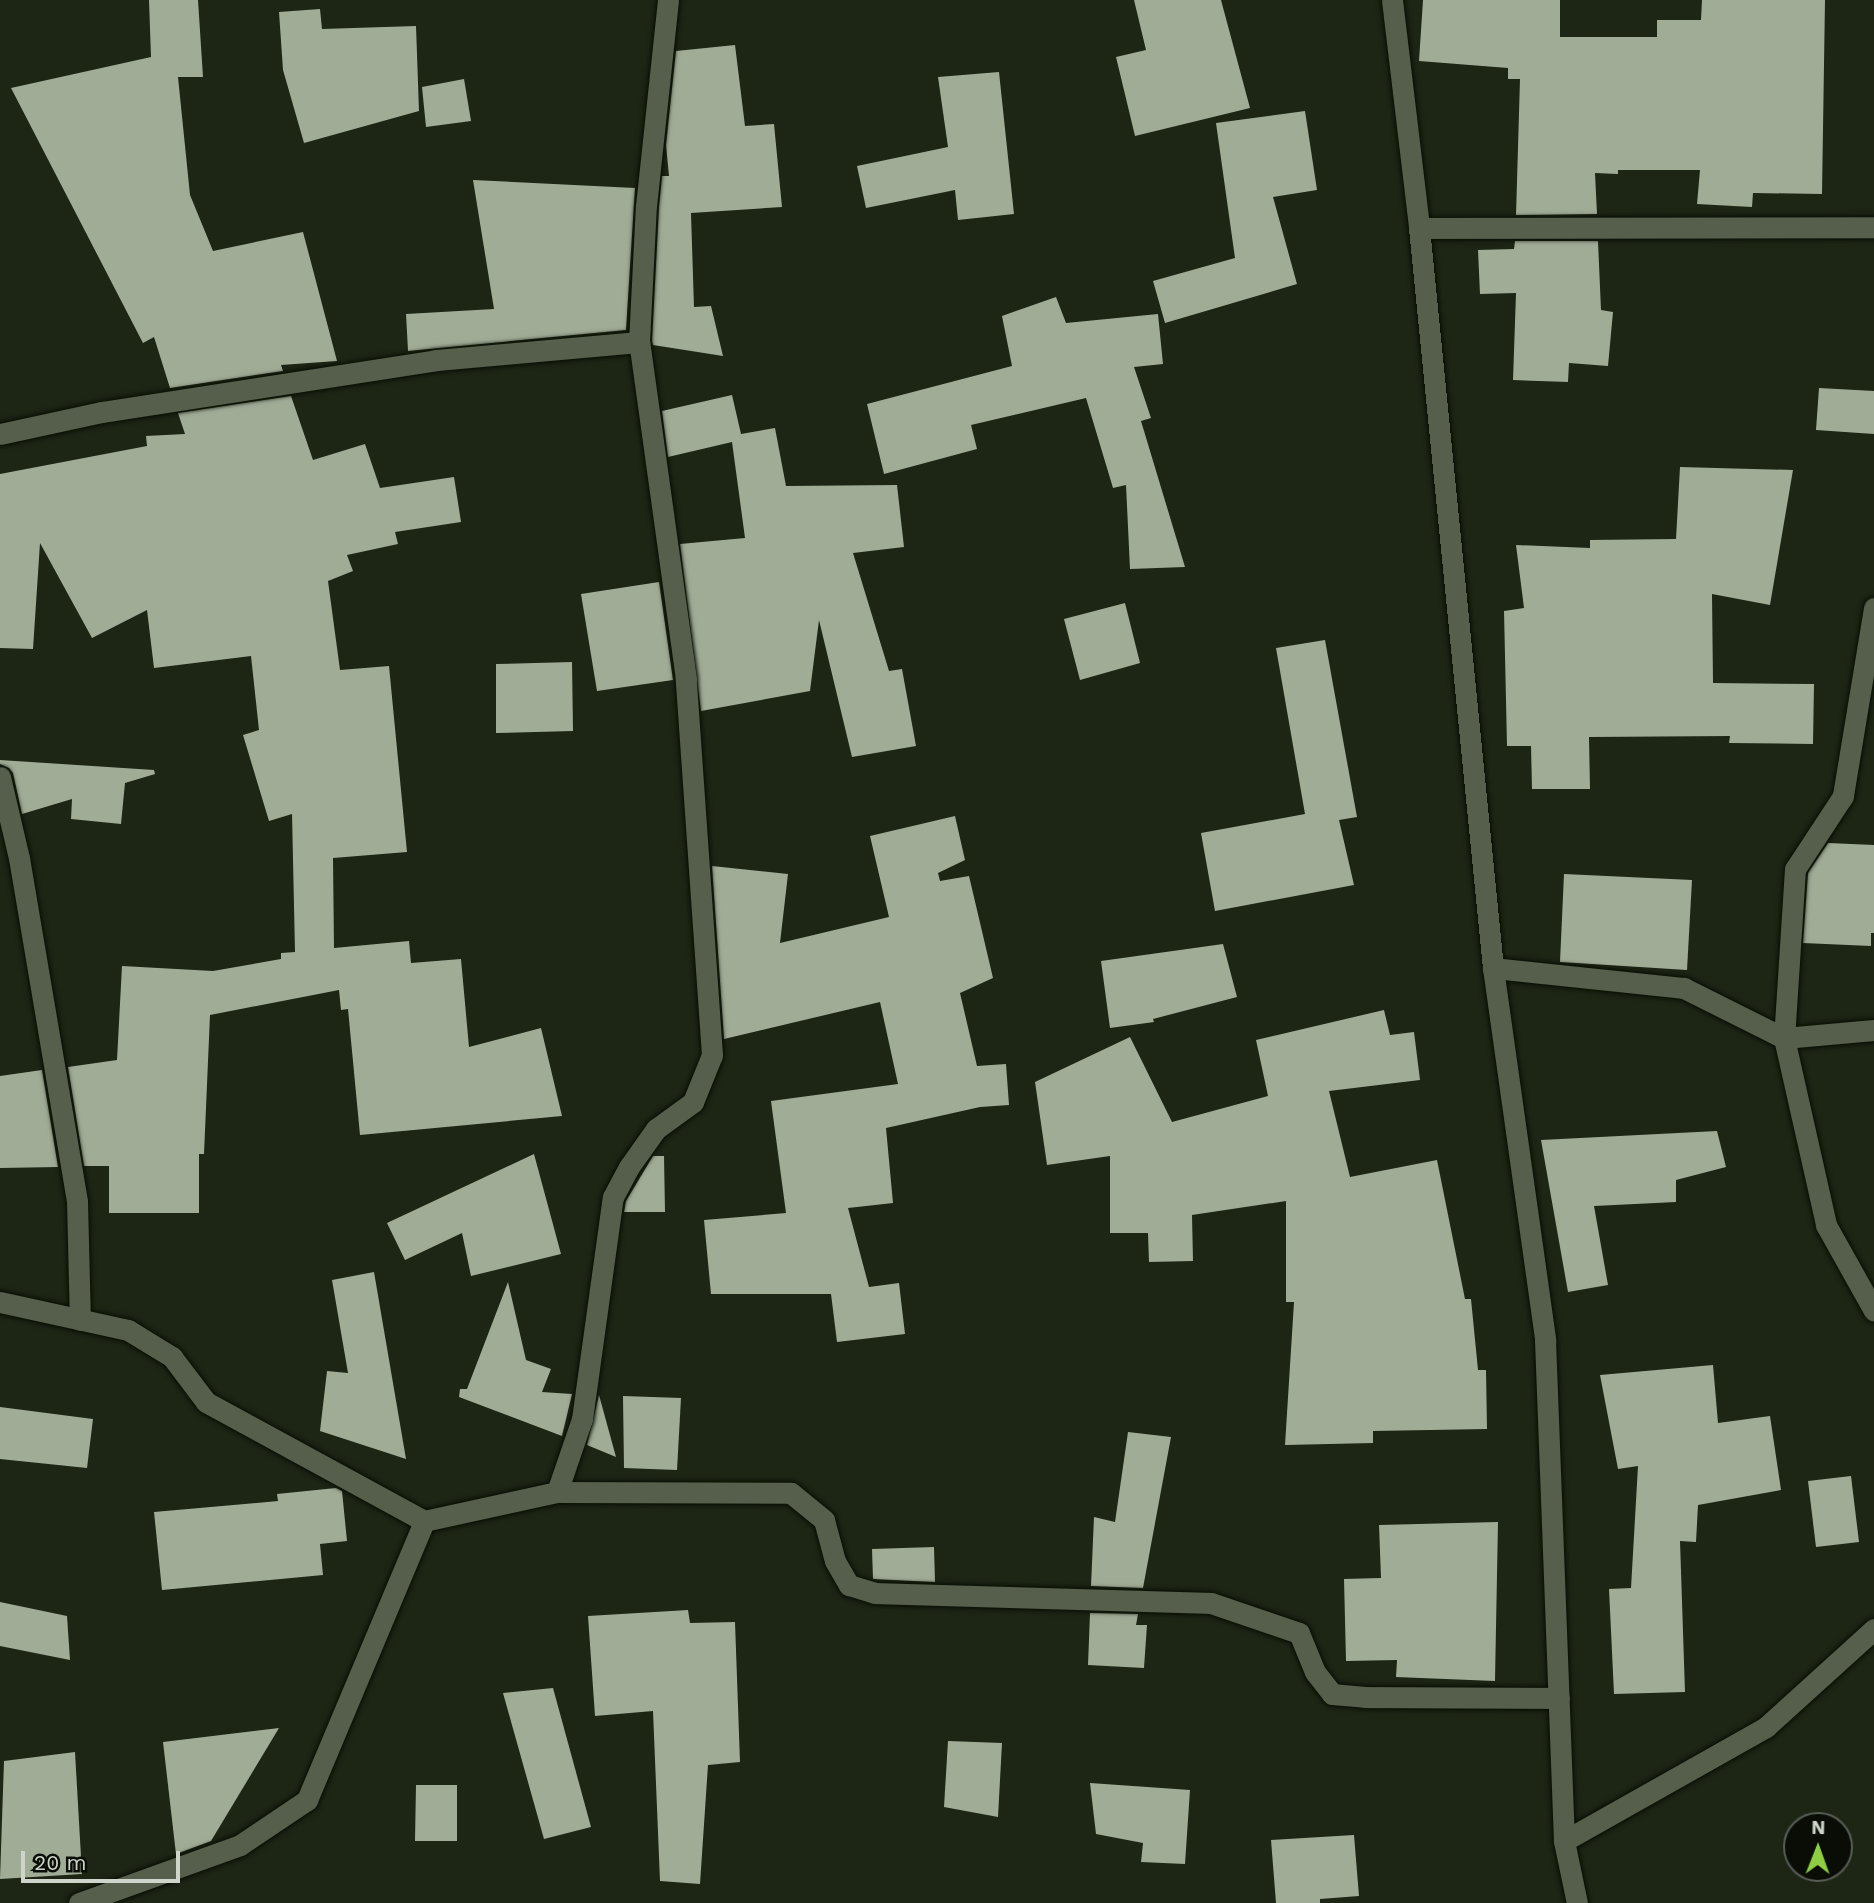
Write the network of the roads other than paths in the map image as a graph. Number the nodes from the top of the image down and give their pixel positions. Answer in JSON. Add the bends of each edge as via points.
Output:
{"nodes":[{"id":1,"x":668,"y":0,"type":"edge"},
{"id":2,"x":1392,"y":0,"type":"edge"},
{"id":3,"x":1874,"y":227,"type":"edge"},
{"id":4,"x":1419,"y":228,"type":"junction"},
{"id":5,"x":639,"y":342,"type":"junction"},
{"id":6,"x":0,"y":434,"type":"edge"},
{"id":7,"x":1874,"y":608,"type":"edge"},
{"id":8,"x":1866,"y":716,"type":"edge"},
{"id":9,"x":0,"y":778,"type":"edge"},
{"id":10,"x":1493,"y":968,"type":"junction"},
{"id":11,"x":1874,"y":1030,"type":"edge"},
{"id":12,"x":1784,"y":1038,"type":"junction"},
{"id":13,"x":0,"y":1302,"type":"edge"},
{"id":14,"x":1874,"y":1311,"type":"edge"},
{"id":15,"x":80,"y":1320,"type":"junction"},
{"id":16,"x":557,"y":1492,"type":"junction"},
{"id":17,"x":424,"y":1521,"type":"junction"},
{"id":18,"x":1874,"y":1629,"type":"edge"},
{"id":19,"x":1559,"y":1698,"type":"junction"},
{"id":20,"x":1564,"y":1841,"type":"junction"},
{"id":21,"x":79,"y":1903,"type":"edge"},
{"id":22,"x":1577,"y":1903,"type":"edge"}],
"edges":[{"from":1,"to":5,"type":"street","via":[[646,206]]},
{"from":2,"to":4,"type":"street"},
{"from":3,"to":4,"type":"street"},
{"from":4,"to":10,"type":"street"},
{"from":5,"to":6,"type":"street","via":[[436,360],[102,412]]},
{"from":5,"to":16,"type":"street","via":[[686,679],[712,1055],[693,1102],[656,1129],[613,1196],[582,1419]]},
{"from":7,"to":8,"type":"street"},
{"from":8,"to":12,"type":"street","via":[[1843,796],[1796,869]]},
{"from":9,"to":15,"type":"street","via":[[19,858],[77,1201]]},
{"from":10,"to":12,"type":"street","via":[[1684,988]]},
{"from":10,"to":19,"type":"street","via":[[1545,1340]]},
{"from":11,"to":12,"type":"street"},
{"from":12,"to":14,"type":"street","via":[[1826,1225]]},
{"from":13,"to":15,"type":"street"},
{"from":15,"to":17,"type":"street","via":[[128,1330],[172,1357],[206,1402]]},
{"from":16,"to":17,"type":"street"},
{"from":16,"to":19,"type":"street","via":[[791,1493],[824,1520],[835,1561],[849,1585],[875,1592],[1211,1603],[1299,1633],[1315,1672],[1332,1694]]},
{"from":17,"to":21,"type":"street","via":[[306,1800],[240,1845]]},
{"from":18,"to":20,"type":"street","via":[[1766,1727]]},
{"from":19,"to":20,"type":"street"},
{"from":20,"to":22,"type":"street"}]}
